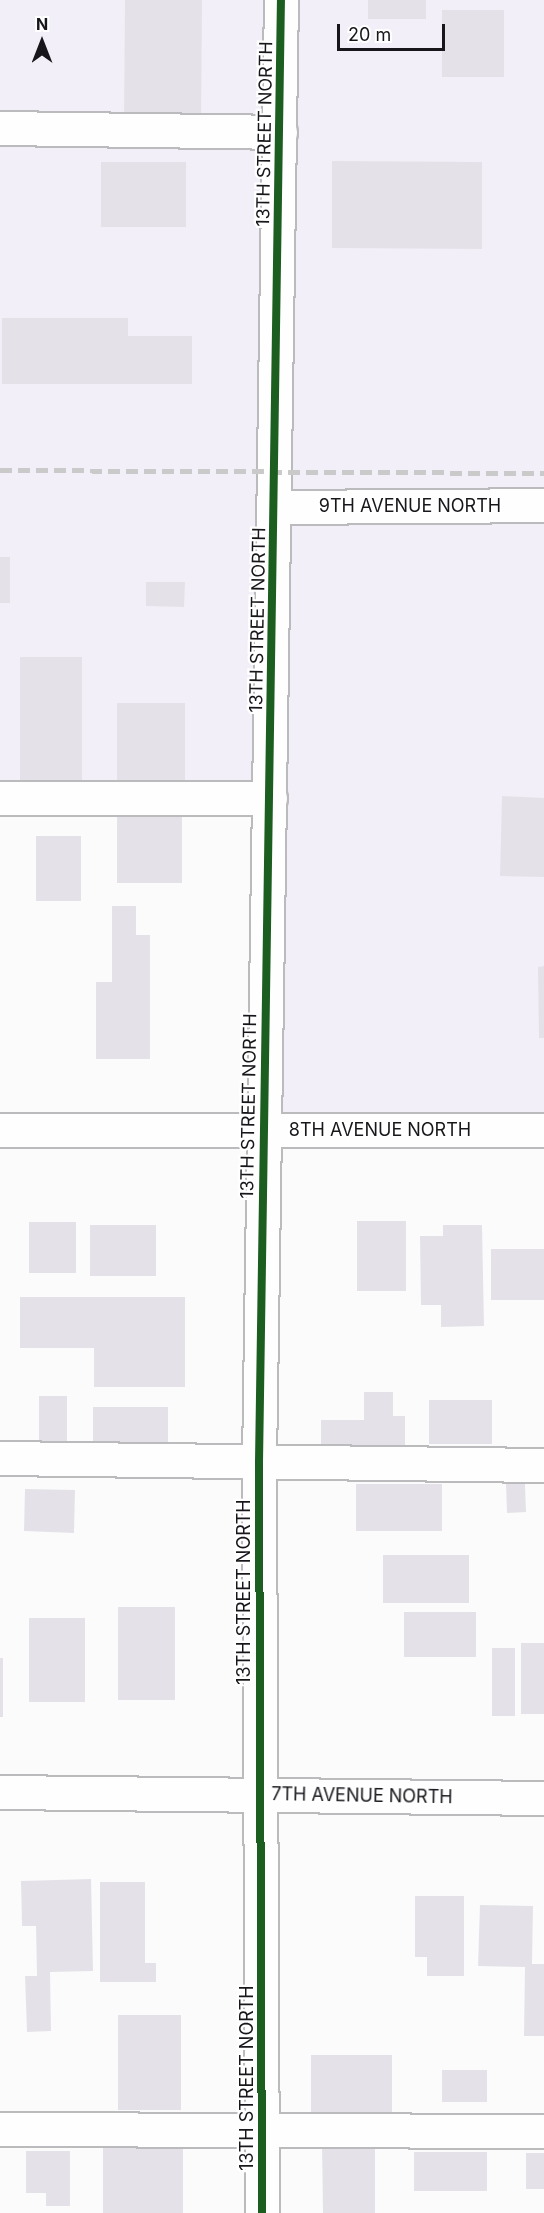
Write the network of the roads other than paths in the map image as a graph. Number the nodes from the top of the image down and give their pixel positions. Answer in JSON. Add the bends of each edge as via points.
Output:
{"nodes":[{"id":1,"x":281,"y":0,"type":"edge"},
{"id":2,"x":0,"y":128,"type":"edge"},
{"id":3,"x":280,"y":132,"type":"junction"},
{"id":4,"x":544,"y":505,"type":"edge"},
{"id":5,"x":276,"y":507,"type":"junction"},
{"id":6,"x":0,"y":798,"type":"edge"},
{"id":7,"x":270,"y":798,"type":"junction"},
{"id":8,"x":263,"y":1129,"type":"junction"},
{"id":9,"x":0,"y":1130,"type":"edge"},
{"id":10,"x":544,"y":1131,"type":"edge"},
{"id":11,"x":0,"y":1458,"type":"edge"},
{"id":12,"x":259,"y":1462,"type":"junction"},
{"id":13,"x":544,"y":1465,"type":"edge"},
{"id":14,"x":0,"y":1792,"type":"edge"},
{"id":15,"x":259,"y":1795,"type":"junction"},
{"id":16,"x":544,"y":1798,"type":"edge"},
{"id":17,"x":0,"y":2129,"type":"edge"},
{"id":18,"x":263,"y":2130,"type":"junction"},
{"id":19,"x":544,"y":2131,"type":"edge"},
{"id":20,"x":262,"y":2213,"type":"edge"}],
"edges":[{"from":1,"to":3,"type":"street","name":"13TH STREET NORTH"},
{"from":2,"to":3,"type":"street"},
{"from":3,"to":5,"type":"street","name":"13TH STREET NORTH"},
{"from":4,"to":5,"type":"street","name":"9TH AVENUE NORTH"},
{"from":5,"to":7,"type":"street","name":"13TH STREET NORTH"},
{"from":6,"to":7,"type":"street"},
{"from":7,"to":8,"type":"street","name":"13TH STREET NORTH"},
{"from":8,"to":9,"type":"street","name":"8TH AVENUE NORTH"},
{"from":8,"to":10,"type":"street","name":"8TH AVENUE NORTH"},
{"from":8,"to":12,"type":"street","name":"13TH STREET NORTH"},
{"from":11,"to":12,"type":"street"},
{"from":12,"to":13,"type":"street"},
{"from":12,"to":15,"type":"street","name":"13TH STREET NORTH"},
{"from":14,"to":15,"type":"street","name":"7TH AVENUE NORTH"},
{"from":15,"to":16,"type":"street","name":"7TH AVENUE NORTH"},
{"from":15,"to":18,"type":"street","name":"13TH STREET NORTH"},
{"from":17,"to":18,"type":"street"},
{"from":18,"to":19,"type":"street"},
{"from":18,"to":20,"type":"street","name":"13TH STREET NORTH"}]}
